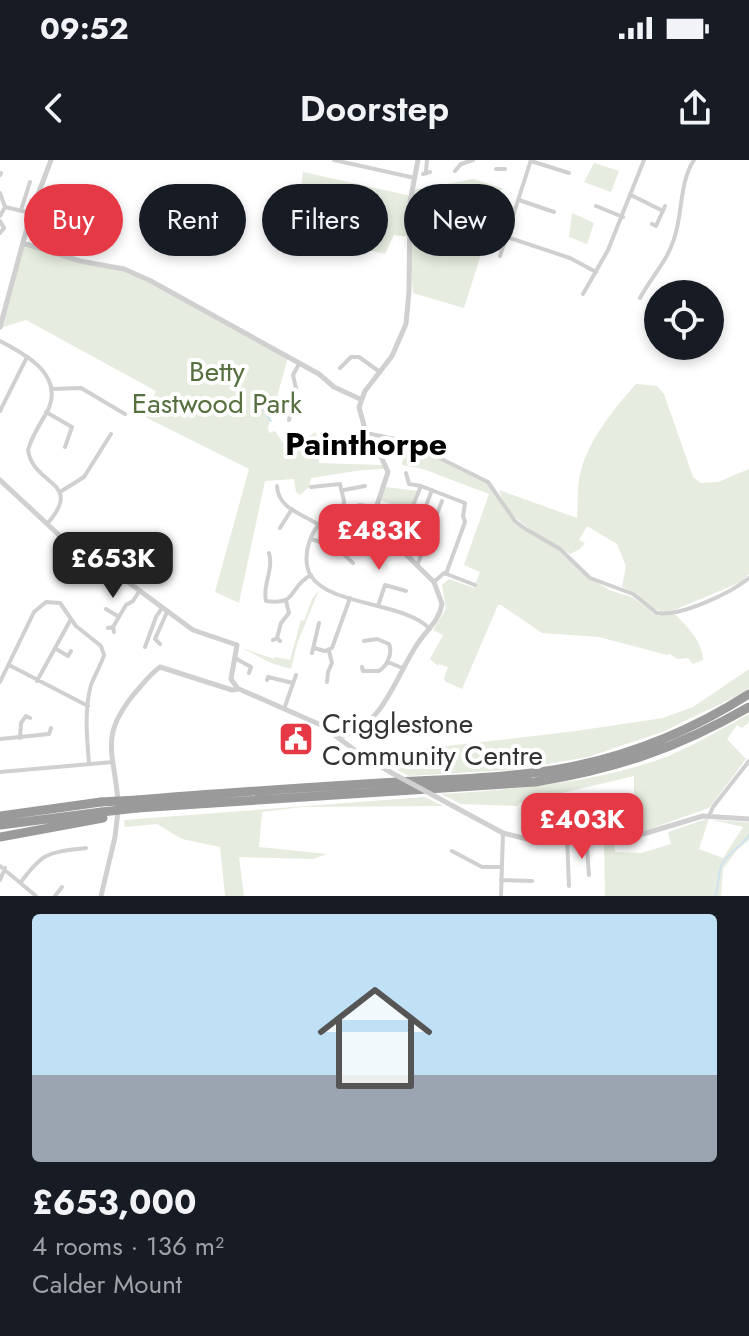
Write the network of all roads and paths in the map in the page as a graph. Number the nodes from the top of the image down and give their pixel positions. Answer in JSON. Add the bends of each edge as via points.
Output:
{"nodes":[{"id":1,"x":51,"y":160,"type":"edge"},
{"id":2,"x":334,"y":160,"type":"edge"},
{"id":3,"x":367,"y":160,"type":"edge"},
{"id":4,"x":418,"y":160,"type":"edge"},
{"id":5,"x":427,"y":160,"type":"edge"},
{"id":6,"x":473,"y":160,"type":"edge"},
{"id":7,"x":501,"y":160,"type":"edge"},
{"id":8,"x":531,"y":160,"type":"edge"},
{"id":9,"x":644,"y":160,"type":"edge"},
{"id":10,"x":694,"y":160,"type":"edge"},
{"id":11,"x":366,"y":167,"type":"junction"},
{"id":12,"x":456,"y":167,"type":"dead end"},
{"id":13,"x":501,"y":168,"type":"dead end"},
{"id":14,"x":427,"y":172,"type":"dead end"},
{"id":15,"x":569,"y":173,"type":"dead end"},
{"id":16,"x":415,"y":178,"type":"junction"},
{"id":17,"x":30,"y":182,"type":"dead end"},
{"id":18,"x":42,"y":184,"type":"edge"},
{"id":19,"x":0,"y":193,"type":"edge"},
{"id":20,"x":632,"y":195,"type":"junction"},
{"id":21,"x":519,"y":200,"type":"junction"},
{"id":22,"x":596,"y":206,"type":"dead end"},
{"id":23,"x":5,"y":207,"type":"junction"},
{"id":24,"x":21,"y":210,"type":"junction"},
{"id":25,"x":24,"y":211,"type":"edge"},
{"id":26,"x":515,"y":212,"type":"edge"},
{"id":27,"x":555,"y":212,"type":"dead end"},
{"id":28,"x":623,"y":217,"type":"junction"},
{"id":29,"x":0,"y":218,"type":"edge"},
{"id":30,"x":652,"y":224,"type":"dead end"},
{"id":31,"x":0,"y":233,"type":"edge"},
{"id":32,"x":24,"y":239,"type":"edge"},
{"id":33,"x":515,"y":240,"type":"edge"},
{"id":34,"x":23,"y":243,"type":"junction"},
{"id":35,"x":596,"y":272,"type":"junction"},
{"id":36,"x":583,"y":294,"type":"dead end"},
{"id":37,"x":640,"y":298,"type":"dead end"},
{"id":38,"x":0,"y":327,"type":"edge"},
{"id":39,"x":0,"y":341,"type":"edge"},
{"id":40,"x":27,"y":357,"type":"junction"},
{"id":41,"x":299,"y":364,"type":"junction"},
{"id":42,"x":340,"y":368,"type":"dead end"},
{"id":43,"x":381,"y":372,"type":"junction"},
{"id":44,"x":50,"y":389,"type":"junction"},
{"id":45,"x":360,"y":399,"type":"junction"},
{"id":46,"x":0,"y":411,"type":"edge"},
{"id":47,"x":46,"y":412,"type":"junction"},
{"id":48,"x":291,"y":412,"type":"junction"},
{"id":49,"x":298,"y":413,"type":"dead end"},
{"id":50,"x":126,"y":415,"type":"dead end"},
{"id":51,"x":289,"y":420,"type":"dead end"},
{"id":52,"x":112,"y":433,"type":"dead end"},
{"id":53,"x":366,"y":433,"type":"junction"},
{"id":54,"x":65,"y":448,"type":"dead end"},
{"id":55,"x":406,"y":473,"type":"dead end"},
{"id":56,"x":0,"y":480,"type":"edge"},
{"id":57,"x":277,"y":486,"type":"dead end"},
{"id":58,"x":319,"y":486,"type":"junction"},
{"id":59,"x":421,"y":486,"type":"junction"},
{"id":60,"x":311,"y":487,"type":"dead end"},
{"id":61,"x":362,"y":488,"type":"dead end"},
{"id":62,"x":432,"y":490,"type":"junction"},
{"id":63,"x":343,"y":491,"type":"junction"},
{"id":64,"x":60,"y":492,"type":"junction"},
{"id":65,"x":320,"y":493,"type":"dead end"},
{"id":66,"x":443,"y":504,"type":"dead end"},
{"id":67,"x":366,"y":506,"type":"dead end"},
{"id":68,"x":292,"y":509,"type":"junction"},
{"id":69,"x":343,"y":513,"type":"junction"},
{"id":70,"x":357,"y":515,"type":"junction"},
{"id":71,"x":373,"y":517,"type":"junction"},
{"id":72,"x":279,"y":523,"type":"dead end"},
{"id":73,"x":47,"y":524,"type":"junction"},
{"id":74,"x":319,"y":525,"type":"junction"},
{"id":75,"x":361,"y":535,"type":"dead end"},
{"id":76,"x":311,"y":539,"type":"junction"},
{"id":77,"x":396,"y":546,"type":"junction"},
{"id":78,"x":343,"y":552,"type":"junction"},
{"id":79,"x":269,"y":553,"type":"dead end"},
{"id":80,"x":407,"y":556,"type":"junction"},
{"id":81,"x":353,"y":563,"type":"dead end"},
{"id":82,"x":417,"y":566,"type":"junction"},
{"id":83,"x":446,"y":574,"type":"junction"},
{"id":84,"x":311,"y":575,"type":"junction"},
{"id":85,"x":747,"y":580,"type":"edge"},
{"id":86,"x":434,"y":582,"type":"junction"},
{"id":87,"x":475,"y":585,"type":"dead end"},
{"id":88,"x":140,"y":590,"type":"junction"},
{"id":89,"x":406,"y":591,"type":"dead end"},
{"id":90,"x":350,"y":598,"type":"junction"},
{"id":91,"x":286,"y":601,"type":"junction"},
{"id":92,"x":378,"y":606,"type":"junction"},
{"id":93,"x":109,"y":610,"type":"dead end"},
{"id":94,"x":165,"y":610,"type":"junction"},
{"id":95,"x":119,"y":617,"type":"junction"},
{"id":96,"x":71,"y":619,"type":"junction"},
{"id":97,"x":319,"y":623,"type":"dead end"},
{"id":98,"x":112,"y":629,"type":"dead end"},
{"id":99,"x":430,"y":629,"type":"junction"},
{"id":100,"x":276,"y":640,"type":"dead end"},
{"id":101,"x":364,"y":641,"type":"dead end"},
{"id":102,"x":160,"y":644,"type":"dead end"},
{"id":103,"x":145,"y":647,"type":"dead end"},
{"id":104,"x":56,"y":649,"type":"junction"},
{"id":105,"x":71,"y":651,"type":"dead end"},
{"id":106,"x":329,"y":651,"type":"junction"},
{"id":107,"x":235,"y":658,"type":"junction"},
{"id":108,"x":388,"y":662,"type":"junction"},
{"id":109,"x":9,"y":665,"type":"junction"},
{"id":110,"x":362,"y":667,"type":"dead end"},
{"id":111,"x":402,"y":668,"type":"junction"},
{"id":112,"x":249,"y":673,"type":"dead end"},
{"id":113,"x":296,"y":675,"type":"dead end"},
{"id":114,"x":267,"y":680,"type":"dead end"},
{"id":115,"x":37,"y":681,"type":"junction"},
{"id":116,"x":0,"y":682,"type":"edge"},
{"id":117,"x":293,"y":683,"type":"junction"},
{"id":118,"x":327,"y":683,"type":"dead end"},
{"id":119,"x":239,"y":689,"type":"junction"},
{"id":120,"x":749,"y":694,"type":"edge"},
{"id":121,"x":88,"y":706,"type":"junction"},
{"id":122,"x":749,"y":707,"type":"edge"},
{"id":123,"x":284,"y":709,"type":"junction"},
{"id":124,"x":30,"y":718,"type":"dead end"},
{"id":125,"x":51,"y":728,"type":"dead end"},
{"id":126,"x":337,"y":737,"type":"junction"},
{"id":127,"x":20,"y":738,"type":"junction"},
{"id":128,"x":0,"y":739,"type":"edge"},
{"id":129,"x":749,"y":761,"type":"edge"},
{"id":130,"x":113,"y":762,"type":"junction"},
{"id":131,"x":89,"y":764,"type":"junction"},
{"id":132,"x":0,"y":772,"type":"edge"},
{"id":133,"x":234,"y":798,"type":"junction"},
{"id":134,"x":212,"y":799,"type":"junction"},
{"id":135,"x":137,"y":807,"type":"junction"},
{"id":136,"x":0,"y":810,"type":"edge"},
{"id":137,"x":102,"y":811,"type":"junction"},
{"id":138,"x":0,"y":816,"type":"edge"},
{"id":139,"x":709,"y":816,"type":"junction"},
{"id":140,"x":749,"y":819,"type":"edge"},
{"id":141,"x":0,"y":825,"type":"edge"},
{"id":142,"x":503,"y":833,"type":"junction"},
{"id":143,"x":586,"y":836,"type":"junction"},
{"id":144,"x":0,"y":837,"type":"edge"},
{"id":145,"x":567,"y":837,"type":"junction"},
{"id":146,"x":86,"y":848,"type":"dead end"},
{"id":147,"x":452,"y":851,"type":"dead end"},
{"id":148,"x":2,"y":867,"type":"edge"},
{"id":149,"x":501,"y":867,"type":"junction"},
{"id":150,"x":589,"y":875,"type":"dead end"},
{"id":151,"x":0,"y":880,"type":"edge"},
{"id":152,"x":501,"y":880,"type":"junction"},
{"id":153,"x":532,"y":881,"type":"dead end"},
{"id":154,"x":21,"y":882,"type":"junction"},
{"id":155,"x":569,"y":886,"type":"dead end"},
{"id":156,"x":62,"y":887,"type":"dead end"},
{"id":157,"x":36,"y":896,"type":"edge"},
{"id":158,"x":55,"y":896,"type":"edge"},
{"id":159,"x":101,"y":896,"type":"edge"},
{"id":160,"x":501,"y":896,"type":"edge"}],
"edges":[{"from":1,"to":18,"type":"street"},
{"from":2,"to":11,"type":"street"},
{"from":3,"to":11,"type":"street"},
{"from":4,"to":16,"type":"street"},
{"from":5,"to":14,"type":"street"},
{"from":6,"to":12,"type":"street"},
{"from":7,"to":13,"type":"street"},
{"from":8,"to":15,"type":"street"},
{"from":8,"to":21,"type":"street"},
{"from":9,"to":20,"type":"street"},
{"from":10,"to":37,"type":"street","via":[[667,258]]},
{"from":11,"to":16,"type":"street"},
{"from":16,"to":43,"type":"street","via":[[406,324]]},
{"from":17,"to":24,"type":"street"},
{"from":19,"to":23,"type":"street"},
{"from":20,"to":28,"type":"street"},
{"from":20,"to":30,"type":"street","via":[[664,209],[656,226]]},
{"from":21,"to":26,"type":"street"},
{"from":21,"to":27,"type":"street"},
{"from":22,"to":28,"type":"street"},
{"from":23,"to":24,"type":"street"},
{"from":23,"to":29,"type":"street"},
{"from":24,"to":25,"type":"street"},
{"from":28,"to":35,"type":"street"},
{"from":29,"to":31,"type":"street"},
{"from":32,"to":34,"type":"street"},
{"from":33,"to":35,"type":"street"},
{"from":34,"to":38,"type":"street"},
{"from":34,"to":41,"type":"street","via":[[124,269]]},
{"from":35,"to":36,"type":"street"},
{"from":39,"to":40,"type":"street"},
{"from":40,"to":44,"type":"street","via":[[45,371]]},
{"from":40,"to":46,"type":"street"},
{"from":41,"to":45,"type":"street"},
{"from":41,"to":48,"type":"street","via":[[293,375]]},
{"from":42,"to":43,"type":"street","via":[[351,357],[359,357]]},
{"from":43,"to":45,"type":"street"},
{"from":44,"to":47,"type":"street"},
{"from":44,"to":50,"type":"street","via":[[81,388]]},
{"from":45,"to":53,"type":"street"},
{"from":47,"to":54,"type":"street","via":[[72,427]]},
{"from":47,"to":64,"type":"street","via":[[29,454]]},
{"from":48,"to":49,"type":"street"},
{"from":48,"to":51,"type":"street"},
{"from":52,"to":64,"type":"street","via":[[84,477]]},
{"from":53,"to":71,"type":"street","via":[[388,472]]},
{"from":53,"to":85,"type":"street","via":[[405,441],[488,482],[524,528],[560,549],[590,578],[633,594],[657,613],[676,613]]},
{"from":55,"to":59,"type":"street","via":[[409,484]]},
{"from":56,"to":73,"type":"street"},
{"from":57,"to":68,"type":"street","via":[[275,494]]},
{"from":58,"to":60,"type":"street"},
{"from":58,"to":63,"type":"street","via":[[340,484]]},
{"from":58,"to":65,"type":"street"},
{"from":59,"to":62,"type":"street"},
{"from":59,"to":77,"type":"street"},
{"from":61,"to":63,"type":"street"},
{"from":62,"to":80,"type":"street"},
{"from":62,"to":83,"type":"street","via":[[465,503],[465,522]]},
{"from":63,"to":69,"type":"street"},
{"from":64,"to":73,"type":"street","via":[[59,509]]},
{"from":66,"to":82,"type":"street"},
{"from":67,"to":70,"type":"street","via":[[359,505]]},
{"from":68,"to":72,"type":"street"},
{"from":68,"to":74,"type":"street"},
{"from":69,"to":70,"type":"street"},
{"from":69,"to":74,"type":"street"},
{"from":70,"to":71,"type":"street"},
{"from":71,"to":77,"type":"street"},
{"from":73,"to":88,"type":"street","via":[[74,549]]},
{"from":74,"to":76,"type":"street"},
{"from":75,"to":78,"type":"street"},
{"from":76,"to":78,"type":"street"},
{"from":76,"to":84,"type":"street","via":[[306,555]]},
{"from":77,"to":80,"type":"street"},
{"from":78,"to":81,"type":"street"},
{"from":79,"to":91,"type":"street","via":[[275,561],[265,598]]},
{"from":80,"to":82,"type":"street"},
{"from":82,"to":86,"type":"street"},
{"from":83,"to":86,"type":"street"},
{"from":83,"to":87,"type":"street"},
{"from":84,"to":90,"type":"street","via":[[319,585]]},
{"from":84,"to":91,"type":"street"},
{"from":86,"to":99,"type":"street","via":[[442,604]]},
{"from":88,"to":94,"type":"street"},
{"from":88,"to":95,"type":"street"},
{"from":89,"to":92,"type":"street","via":[[385,585]]},
{"from":90,"to":92,"type":"street"},
{"from":90,"to":106,"type":"street"},
{"from":91,"to":100,"type":"street","via":[[289,613]]},
{"from":92,"to":99,"type":"street"},
{"from":93,"to":95,"type":"street"},
{"from":94,"to":102,"type":"street","via":[[155,639]]},
{"from":94,"to":103,"type":"street","via":[[156,617]]},
{"from":94,"to":107,"type":"street","via":[[193,630],[234,642]]},
{"from":95,"to":98,"type":"street"},
{"from":96,"to":104,"type":"street"},
{"from":96,"to":109,"type":"street","via":[[60,603],[51,600],[39,606]]},
{"from":96,"to":121,"type":"street","via":[[104,655]]},
{"from":97,"to":106,"type":"street","via":[[313,650]]},
{"from":99,"to":111,"type":"street"},
{"from":101,"to":108,"type":"street","via":[[389,644]]},
{"from":104,"to":105,"type":"street","via":[[68,656]]},
{"from":104,"to":115,"type":"street"},
{"from":106,"to":118,"type":"street","via":[[333,661]]},
{"from":107,"to":112,"type":"street","via":[[253,666]]},
{"from":107,"to":119,"type":"street","via":[[231,679]]},
{"from":108,"to":110,"type":"street","via":[[375,673]]},
{"from":108,"to":111,"type":"street"},
{"from":109,"to":115,"type":"street"},
{"from":109,"to":116,"type":"street"},
{"from":111,"to":126,"type":"street","via":[[386,701],[364,727]]},
{"from":113,"to":117,"type":"street"},
{"from":114,"to":117,"type":"street"},
{"from":115,"to":121,"type":"street"},
{"from":117,"to":123,"type":"street"},
{"from":119,"to":123,"type":"street"},
{"from":119,"to":130,"type":"street","via":[[160,667],[117,716],[111,734]]},
{"from":120,"to":133,"type":"highway","via":[[664,738],[575,766]]},
{"from":121,"to":131,"type":"street"},
{"from":122,"to":133,"type":"highway","via":[[660,752],[560,778]]},
{"from":123,"to":126,"type":"street"},
{"from":124,"to":127,"type":"street","via":[[21,723]]},
{"from":125,"to":127,"type":"street","via":[[49,734]]},
{"from":126,"to":142,"type":"street","bridge":true},
{"from":127,"to":128,"type":"street"},
{"from":129,"to":139,"type":"street"},
{"from":130,"to":131,"type":"street"},
{"from":130,"to":159,"type":"street","via":[[118,823]]},
{"from":131,"to":132,"type":"street"},
{"from":133,"to":134,"type":"highway"},
{"from":134,"to":135,"type":"highway"},
{"from":134,"to":135,"type":"highway"},
{"from":135,"to":137,"type":"highway","bridge":true},
{"from":135,"to":137,"type":"highway","bridge":true},
{"from":136,"to":137,"type":"highway","via":[[47,803]]},
{"from":137,"to":138,"type":"highway"},
{"from":137,"to":141,"type":"highway"},
{"from":137,"to":144,"type":"highway"},
{"from":139,"to":140,"type":"street"},
{"from":139,"to":143,"type":"street","via":[[643,834]]},
{"from":142,"to":145,"type":"street","via":[[527,839]]},
{"from":142,"to":149,"type":"street"},
{"from":143,"to":145,"type":"street"},
{"from":143,"to":150,"type":"street"},
{"from":145,"to":155,"type":"street"},
{"from":146,"to":154,"type":"street","via":[[51,852],[38,859]]},
{"from":147,"to":149,"type":"street","via":[[482,867]]},
{"from":148,"to":151,"type":"street"},
{"from":148,"to":154,"type":"street"},
{"from":149,"to":152,"type":"street"},
{"from":152,"to":153,"type":"street"},
{"from":152,"to":160,"type":"street"},
{"from":154,"to":157,"type":"street"},
{"from":156,"to":158,"type":"street"}]}
